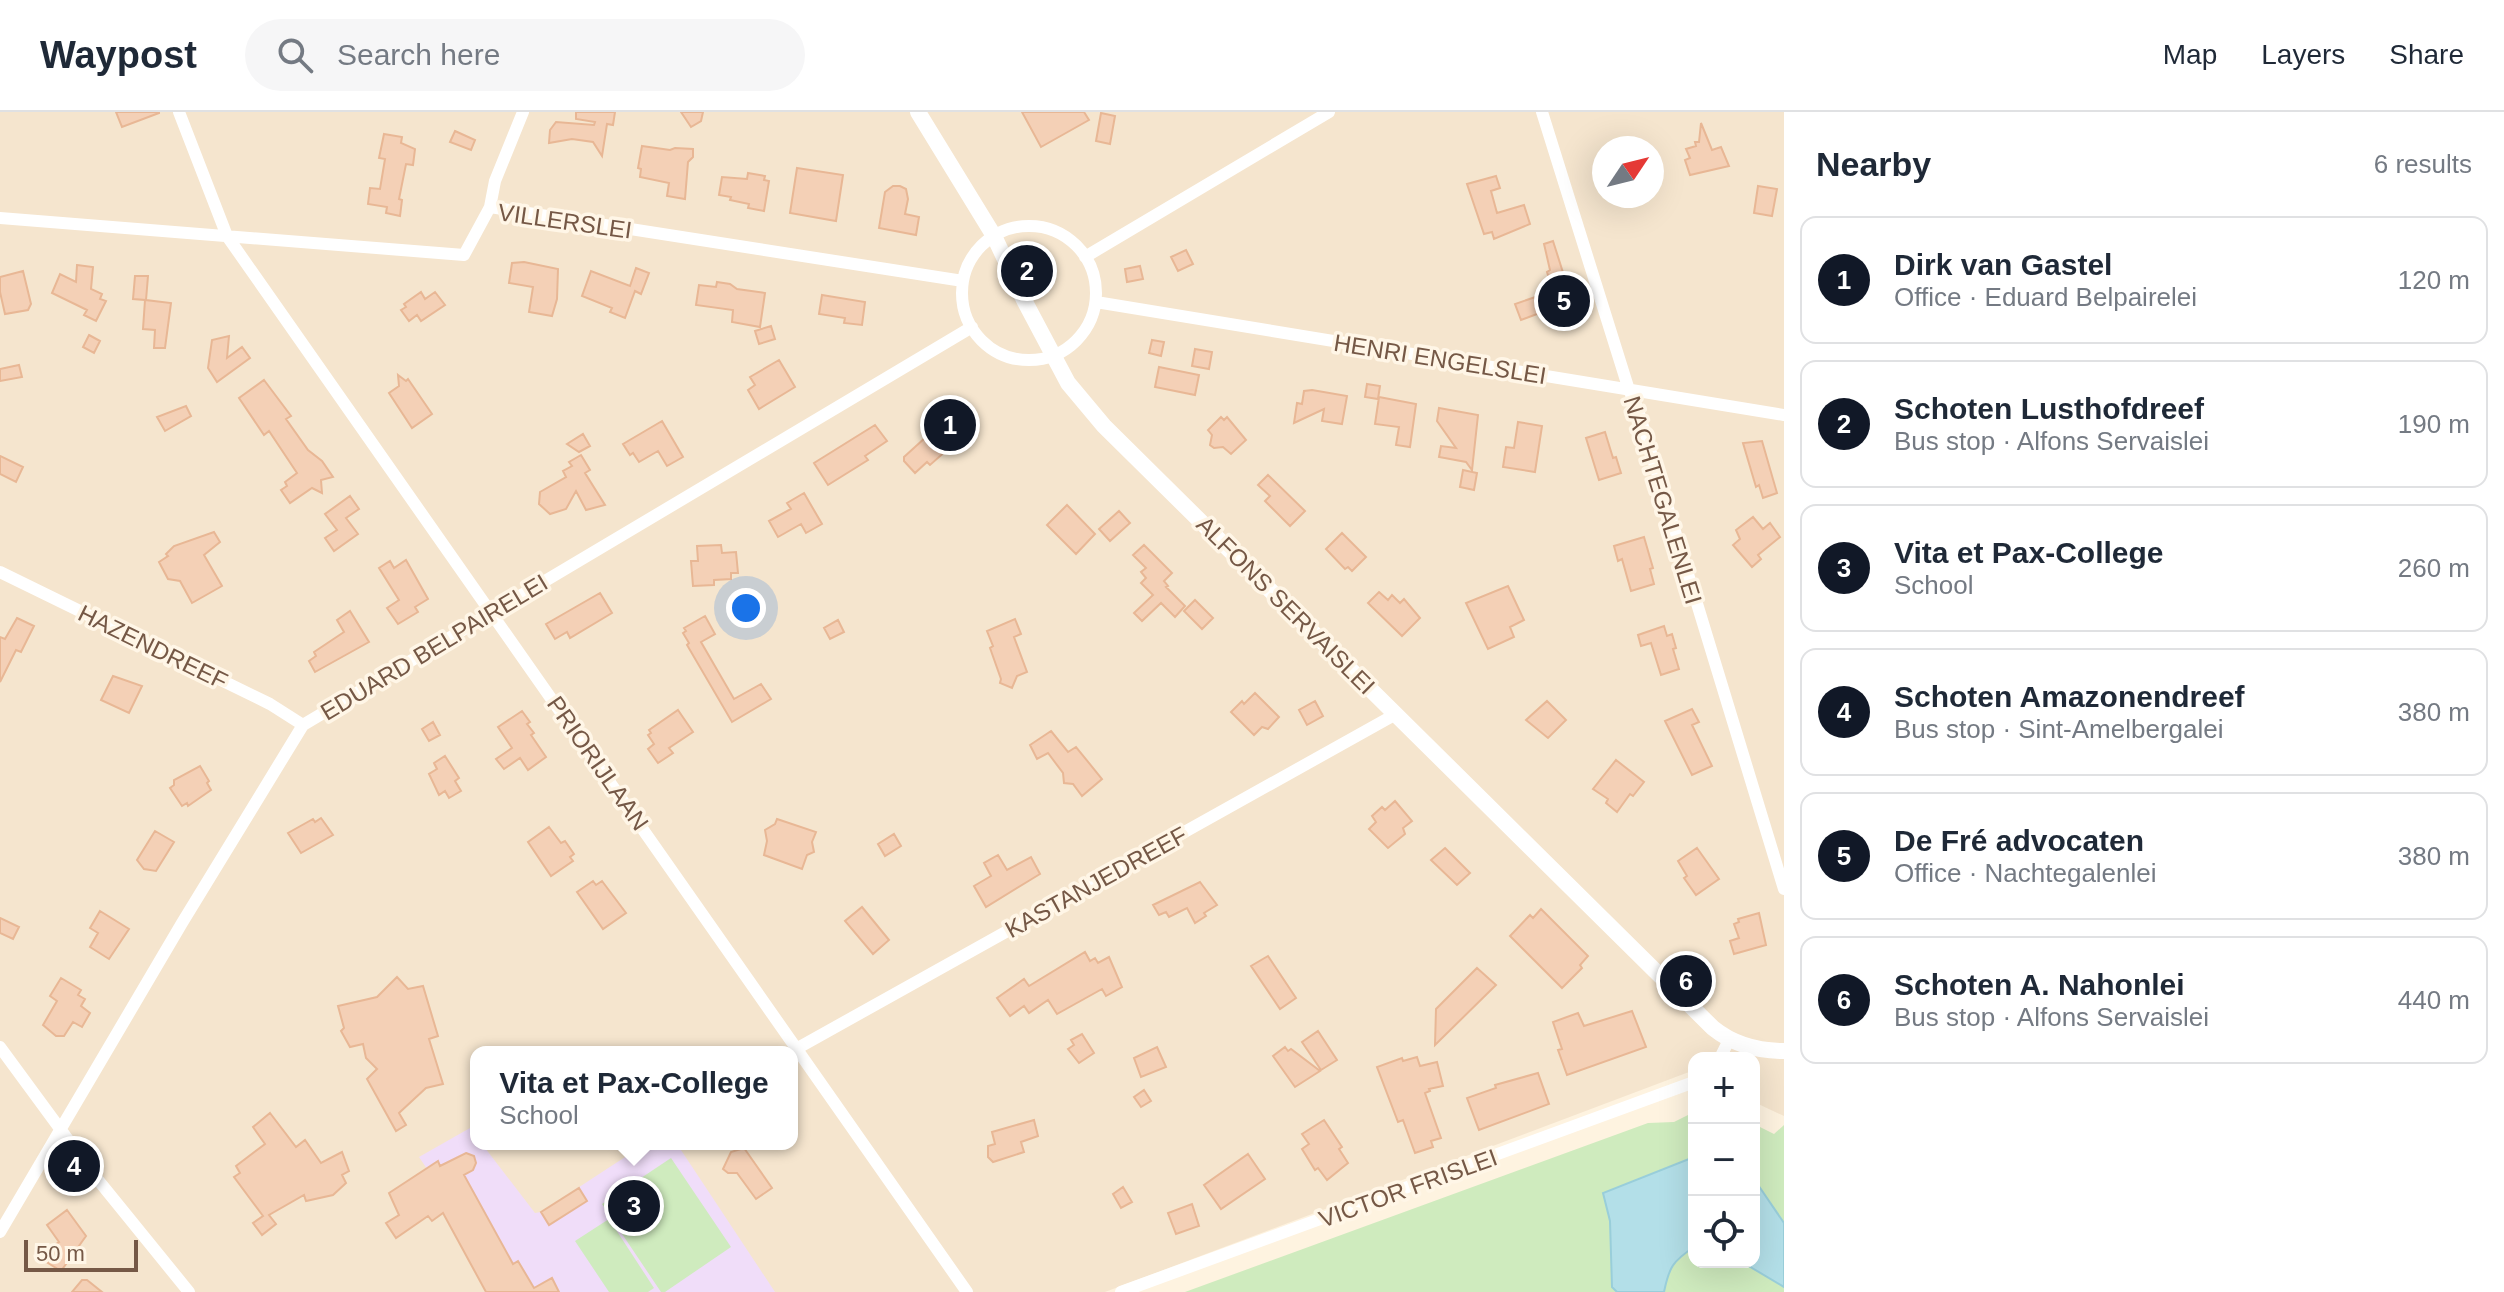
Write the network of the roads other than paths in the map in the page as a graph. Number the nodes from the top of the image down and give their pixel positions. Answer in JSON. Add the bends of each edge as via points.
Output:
{"nodes":[{"id":1,"x":179,"y":112,"type":"edge"},
{"id":2,"x":523,"y":112,"type":"edge"},
{"id":3,"x":918,"y":112,"type":"edge"},
{"id":4,"x":1329,"y":112,"type":"edge"},
{"id":5,"x":1542,"y":112,"type":"edge"},
{"id":6,"x":490,"y":207,"type":"junction"},
{"id":7,"x":0,"y":218,"type":"edge"},
{"id":8,"x":227,"y":236,"type":"junction"},
{"id":9,"x":994,"y":236,"type":"junction"},
{"id":10,"x":1085,"y":257,"type":"junction"},
{"id":11,"x":963,"y":281,"type":"junction"},
{"id":12,"x":1096,"y":302,"type":"junction"},
{"id":13,"x":972,"y":327,"type":"junction"},
{"id":14,"x":1054,"y":355,"type":"junction"},
{"id":15,"x":1629,"y":390,"type":"junction"},
{"id":16,"x":1784,"y":415,"type":"edge"},
{"id":17,"x":0,"y":572,"type":"edge"},
{"id":18,"x":493,"y":613,"type":"junction"},
{"id":19,"x":1396,"y":714,"type":"junction"},
{"id":20,"x":303,"y":725,"type":"junction"},
{"id":21,"x":1784,"y":889,"type":"edge"},
{"id":22,"x":1729,"y":1040,"type":"junction"},
{"id":23,"x":794,"y":1046,"type":"edge"},
{"id":24,"x":0,"y":1047,"type":"edge"},
{"id":25,"x":798,"y":1048,"type":"edge"},
{"id":26,"x":1784,"y":1051,"type":"edge"},
{"id":27,"x":798,"y":1052,"type":"edge"},
{"id":28,"x":1723,"y":1052,"type":"edge"},
{"id":29,"x":1688,"y":1084,"type":"edge"},
{"id":30,"x":60,"y":1130,"type":"junction"},
{"id":31,"x":0,"y":1232,"type":"edge"},
{"id":32,"x":189,"y":1292,"type":"edge"},
{"id":33,"x":967,"y":1292,"type":"edge"},
{"id":34,"x":1121,"y":1292,"type":"edge"}],
"edges":[{"from":1,"to":8,"type":"street","name":"PRIORIJLAAN"},
{"from":2,"to":6,"type":"street"},
{"from":3,"to":9,"type":"street","name":"ALFONS SERVAISLEI"},
{"from":4,"to":10,"type":"street"},
{"from":5,"to":15,"type":"street","name":"NACHTEGALENLEI"},
{"from":6,"to":8,"type":"street","name":"VILLERSLEI","via":[[464,255]]},
{"from":6,"to":11,"type":"street","name":"VILLERSLEI"},
{"from":7,"to":8,"type":"street","name":"VILLERSLEI"},
{"from":8,"to":18,"type":"street","name":"PRIORIJLAAN"},
{"from":9,"to":10,"type":"street","via":[[1027,226],[1044,228],[1060,233]]},
{"from":9,"to":11,"type":"street","via":[[980,247]]},
{"from":9,"to":14,"type":"street","name":"ALFONS SERVAISLEI"},
{"from":10,"to":12,"type":"street","via":[[1095,279]]},
{"from":11,"to":13,"type":"street","via":[[963,304]]},
{"from":12,"to":14,"type":"street","via":[[1085,330]]},
{"from":12,"to":15,"type":"street","name":"HENRI ENGELSLEI"},
{"from":13,"to":14,"type":"street","via":[[981,340],[1007,356]]},
{"from":13,"to":18,"type":"street","name":"EDUARD BELPAIRELEI"},
{"from":14,"to":19,"type":"street","name":"ALFONS SERVAISLEI","via":[[1068,383],[1104,426]]},
{"from":15,"to":16,"type":"street","name":"HENRI ENGELSLEI"},
{"from":15,"to":21,"type":"street","name":"NACHTEGALENLEI"},
{"from":17,"to":20,"type":"street","name":"HAZENDREEF"},
{"from":18,"to":20,"type":"street","name":"EDUARD BELPAIRELEI"},
{"from":18,"to":23,"type":"street","name":"PRIORIJLAAN"},
{"from":19,"to":22,"type":"street","name":"ALFONS SERVAISLEI"},
{"from":19,"to":25,"type":"street","name":"KASTANJEDREEF"},
{"from":20,"to":30,"type":"street","name":"EDUARD BELPAIRELEI"},
{"from":22,"to":26,"type":"street"},
{"from":22,"to":28,"type":"street"},
{"from":24,"to":30,"type":"street"},
{"from":27,"to":33,"type":"street","name":"PRIORIJLAAN"},
{"from":29,"to":34,"type":"street","name":"VICTOR FRISLEI"},
{"from":30,"to":31,"type":"street","name":"EDUARD BELPAIRELEI"},
{"from":30,"to":32,"type":"street"}]}
